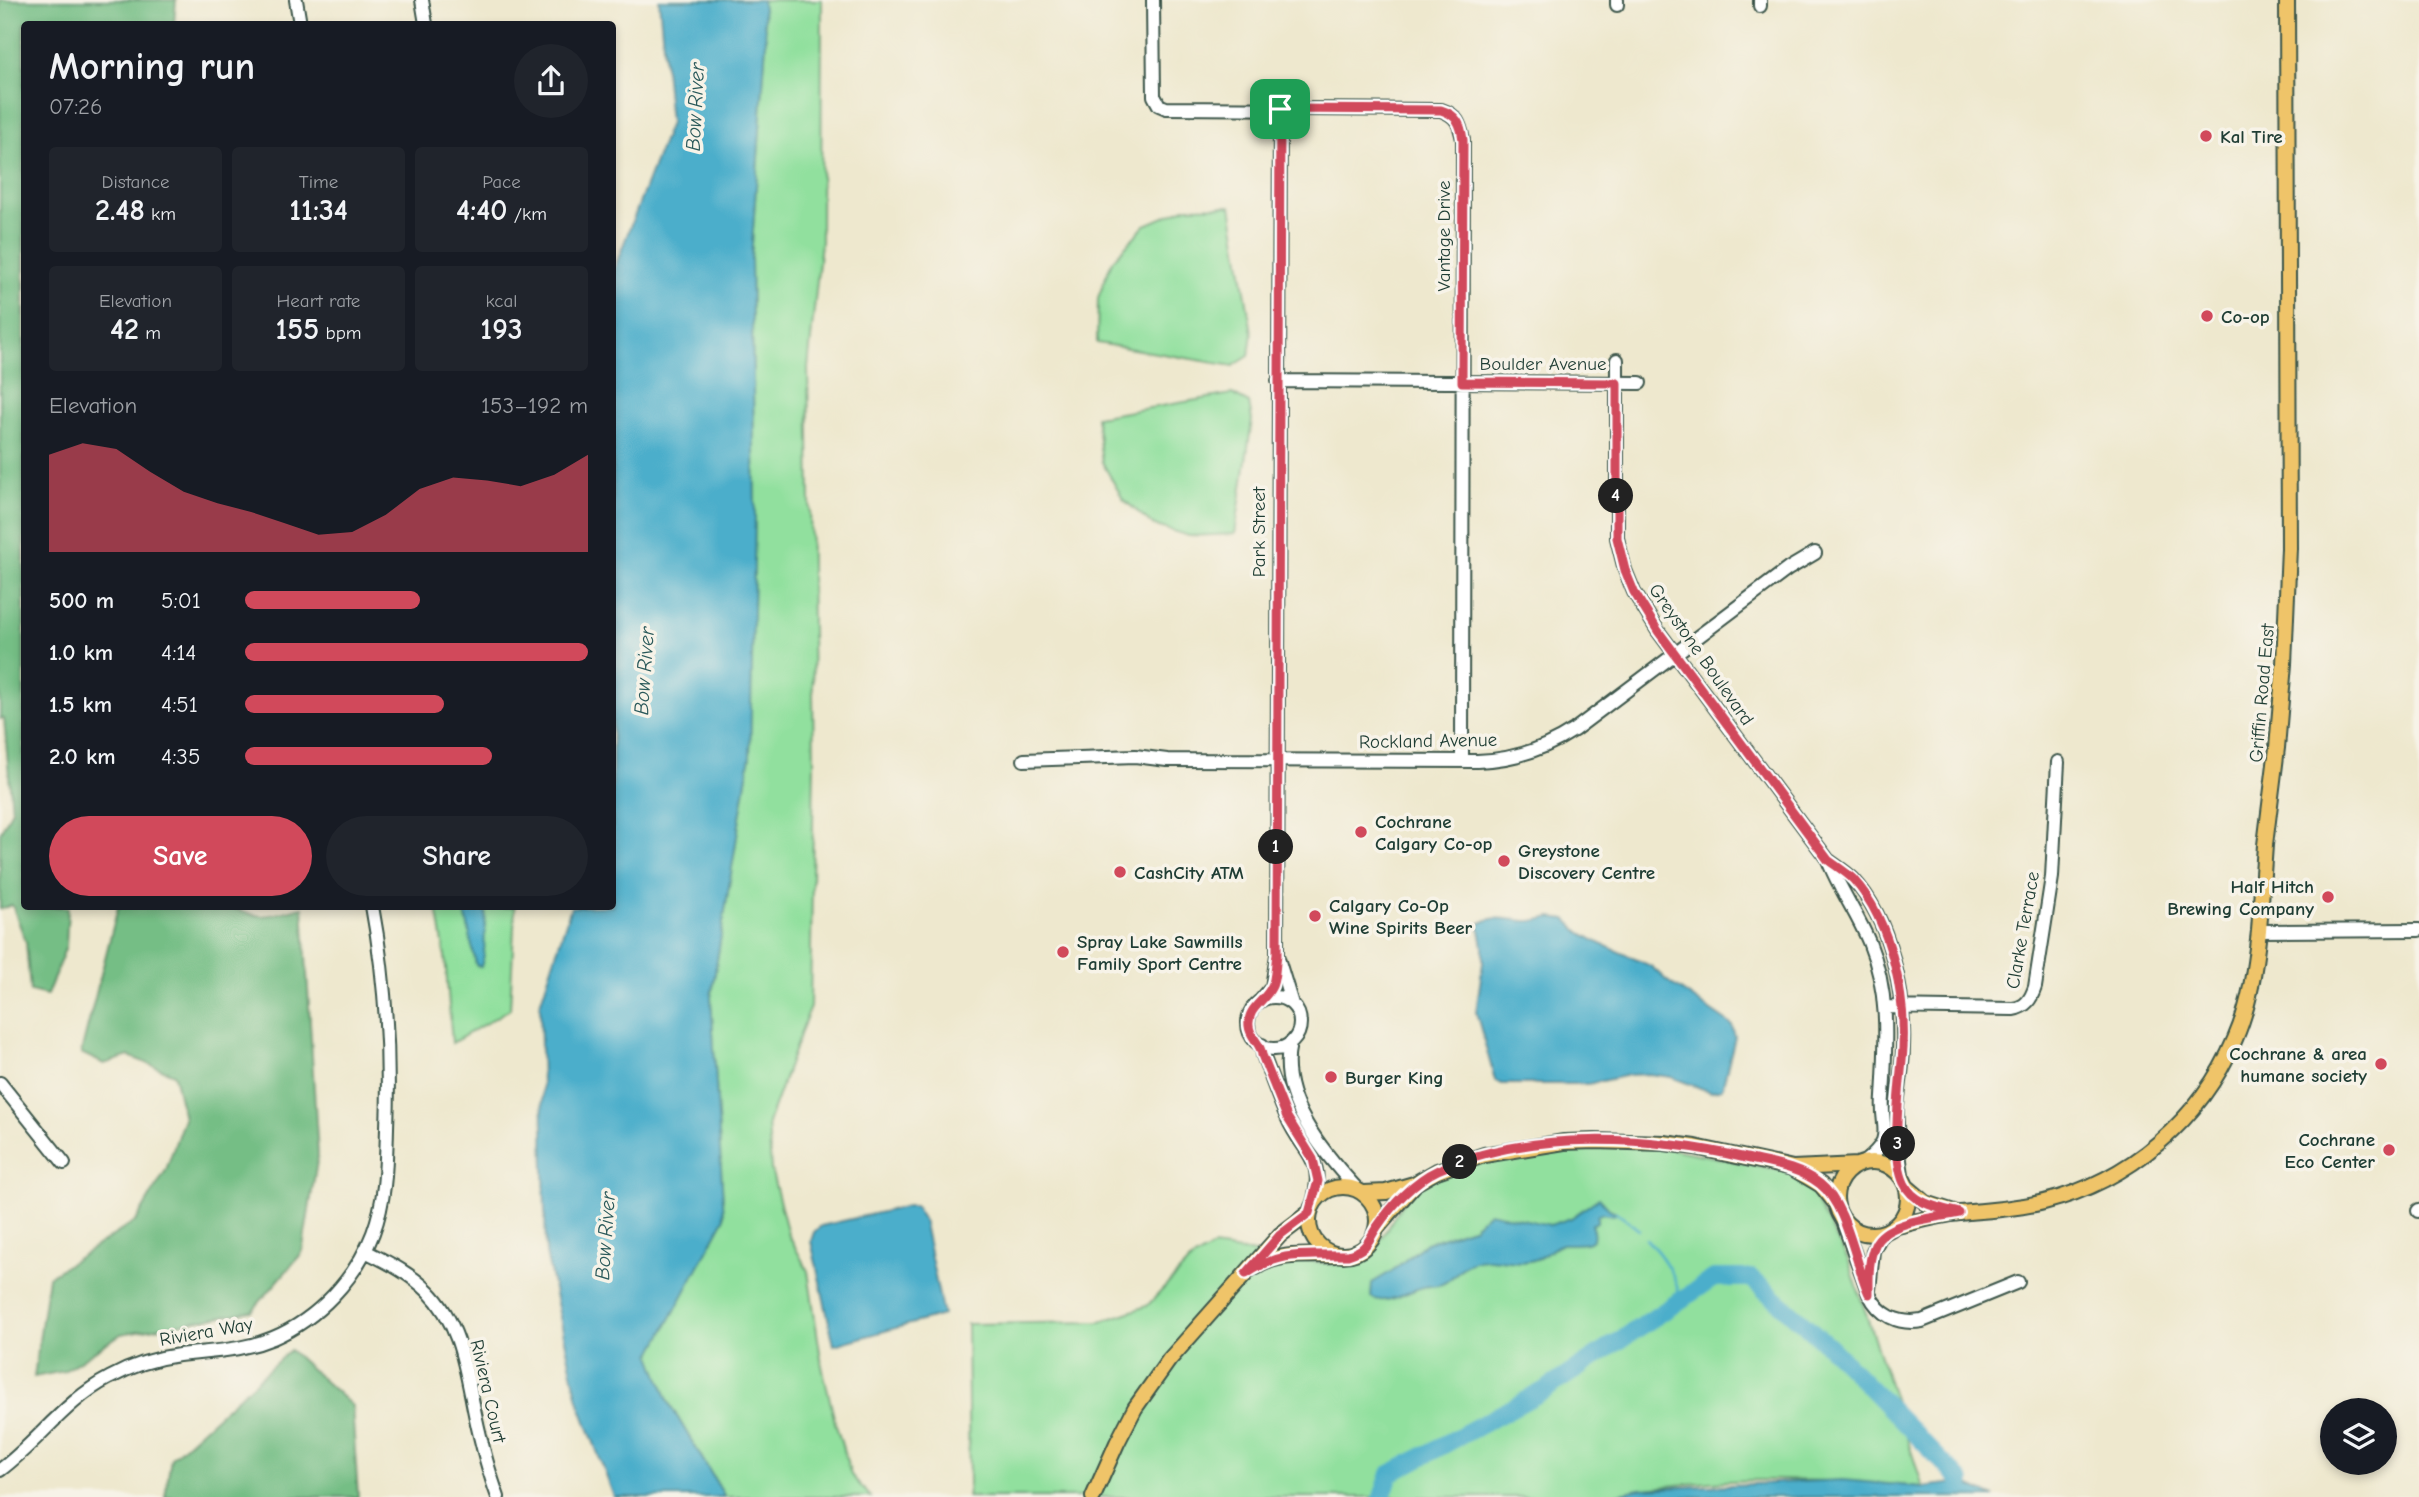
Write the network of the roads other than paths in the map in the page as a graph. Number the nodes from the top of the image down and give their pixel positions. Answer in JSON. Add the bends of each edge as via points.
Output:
{"nodes":[{"id":1,"x":296,"y":0,"type":"edge"},
{"id":2,"x":422,"y":0,"type":"edge"},
{"id":3,"x":1153,"y":0,"type":"edge"},
{"id":4,"x":2287,"y":0,"type":"edge"},
{"id":5,"x":300,"y":21,"type":"edge"},
{"id":6,"x":426,"y":21,"type":"edge"},
{"id":7,"x":1280,"y":109,"type":"junction"},
{"id":8,"x":1617,"y":360,"type":"dead end"},
{"id":9,"x":1278,"y":381,"type":"junction"},
{"id":10,"x":1462,"y":382,"type":"junction"},
{"id":11,"x":1617,"y":383,"type":"junction"},
{"id":12,"x":1640,"y":383,"type":"dead end"},
{"id":13,"x":1815,"y":553,"type":"dead end"},
{"id":14,"x":1676,"y":655,"type":"junction"},
{"id":15,"x":1024,"y":760,"type":"dead end"},
{"id":16,"x":1276,"y":760,"type":"junction"},
{"id":17,"x":1462,"y":761,"type":"junction"},
{"id":18,"x":2058,"y":762,"type":"dead end"},
{"id":19,"x":1828,"y":860,"type":"junction"},
{"id":20,"x":373,"y":910,"type":"edge"},
{"id":21,"x":2419,"y":930,"type":"edge"},
{"id":22,"x":2259,"y":931,"type":"junction"},
{"id":23,"x":1277,"y":955,"type":"junction"},
{"id":24,"x":1261,"y":1000,"type":"junction"},
{"id":25,"x":1292,"y":1003,"type":"junction"},
{"id":26,"x":1885,"y":1007,"type":"junction"},
{"id":27,"x":1903,"y":1008,"type":"junction"},
{"id":28,"x":1290,"y":1043,"type":"junction"},
{"id":29,"x":1262,"y":1045,"type":"junction"},
{"id":30,"x":0,"y":1083,"type":"edge"},
{"id":31,"x":64,"y":1163,"type":"dead end"},
{"id":32,"x":1861,"y":1164,"type":"junction"},
{"id":33,"x":1793,"y":1168,"type":"junction"},
{"id":34,"x":1414,"y":1184,"type":"junction"},
{"id":35,"x":1904,"y":1184,"type":"junction"},
{"id":36,"x":1361,"y":1191,"type":"junction"},
{"id":37,"x":1311,"y":1208,"type":"junction"},
{"id":38,"x":1840,"y":1212,"type":"junction"},
{"id":39,"x":1959,"y":1213,"type":"junction"},
{"id":40,"x":1376,"y":1228,"type":"junction"},
{"id":41,"x":1888,"y":1230,"type":"junction"},
{"id":42,"x":365,"y":1251,"type":"junction"},
{"id":43,"x":1338,"y":1255,"type":"junction"},
{"id":44,"x":1246,"y":1274,"type":"junction"},
{"id":45,"x":2018,"y":1282,"type":"dead end"},
{"id":46,"x":1869,"y":1294,"type":"junction"},
{"id":47,"x":0,"y":1470,"type":"edge"},
{"id":48,"x":498,"y":1497,"type":"edge"},
{"id":49,"x":1093,"y":1497,"type":"edge"}],
"edges":[{"from":1,"to":5,"type":"street"},
{"from":2,"to":6,"type":"street"},
{"from":3,"to":7,"type":"street","name":"Vantage Drive","via":[[1154,90],[1159,105],[1173,109]]},
{"from":4,"to":22,"type":"main road","name":"Griffin Road East","via":[[2288,594]]},
{"from":7,"to":9,"type":"street","name":"Park Street"},
{"from":7,"to":10,"type":"street","name":"Vantage Drive","via":[[1441,110],[1458,121],[1463,140]]},
{"from":8,"to":11,"type":"street","name":"Greystone Boulevard"},
{"from":9,"to":10,"type":"street","name":"Boulder Avenue"},
{"from":9,"to":16,"type":"street","name":"Park Street"},
{"from":10,"to":11,"type":"street","name":"Boulder Avenue"},
{"from":10,"to":17,"type":"street","name":"Vantage Drive"},
{"from":11,"to":12,"type":"street","name":"Boulder Avenue"},
{"from":11,"to":14,"type":"street","name":"Greystone Boulevard","via":[[1620,552],[1634,592]]},
{"from":13,"to":14,"type":"street"},
{"from":14,"to":17,"type":"street","name":"Rockland Avenue","via":[[1554,742],[1505,758]]},
{"from":14,"to":19,"type":"street","name":"Greystone Boulevard"},
{"from":15,"to":16,"type":"street","name":"Rockland Avenue","via":[[1135,756]]},
{"from":16,"to":17,"type":"street","name":"Rockland Avenue"},
{"from":16,"to":23,"type":"street","name":"Park Street"},
{"from":18,"to":27,"type":"street","name":"Clarke Terrace","via":[[2052,877],[2030,999],[2013,1009]]},
{"from":19,"to":26,"type":"street","name":"Greystone Boulevard","via":[[1869,942]]},
{"from":19,"to":27,"type":"street","name":"Greystone Boulevard","via":[[1853,879],[1878,920],[1894,961]]},
{"from":20,"to":42,"type":"street","name":"Riviera Way","via":[[384,980],[389,1080],[384,1191]]},
{"from":21,"to":22,"type":"street"},
{"from":22,"to":39,"type":"main road","name":"Griffin Road East","via":[[2250,988],[2235,1038],[2203,1096],[2180,1124],[2108,1177],[2063,1197],[2014,1209]]},
{"from":23,"to":24,"type":"street","name":"Park Street","via":[[1272,987]]},
{"from":23,"to":25,"type":"street","name":"Park Street"},
{"from":24,"to":25,"type":"street","via":[[1278,997]]},
{"from":24,"to":29,"type":"street","via":[[1249,1022],[1252,1035]]},
{"from":25,"to":28,"type":"street","via":[[1300,1025]]},
{"from":26,"to":27,"type":"street","name":"Clarke Terrace"},
{"from":26,"to":32,"type":"street","name":"Greystone Boulevard","via":[[1882,1105],[1886,1132],[1878,1151]]},
{"from":27,"to":35,"type":"street","name":"Greystone Boulevard","via":[[1897,1121]]},
{"from":28,"to":29,"type":"street","via":[[1276,1049]]},
{"from":28,"to":36,"type":"street","via":[[1287,1076],[1300,1110],[1325,1150]]},
{"from":29,"to":37,"type":"street","via":[[1287,1117],[1316,1166],[1318,1181]]},
{"from":30,"to":31,"type":"street"},
{"from":32,"to":33,"type":"main road"},
{"from":32,"to":35,"type":"main road","via":[[1886,1166]]},
{"from":32,"to":38,"type":"main road","via":[[1840,1181],[1836,1193]]},
{"from":33,"to":34,"type":"main road","via":[[1695,1147],[1595,1140],[1484,1155]]},
{"from":33,"to":38,"type":"main road","via":[[1821,1185]]},
{"from":34,"to":36,"type":"main road","via":[[1386,1192]]},
{"from":34,"to":40,"type":"main road"},
{"from":35,"to":39,"type":"main road","name":"Griffin Road East","via":[[1926,1203]]},
{"from":35,"to":41,"type":"main road","via":[[1906,1209]]},
{"from":36,"to":37,"type":"main road","via":[[1341,1186],[1330,1189]]},
{"from":36,"to":40,"type":"main road","via":[[1374,1208]]},
{"from":37,"to":43,"type":"main road","via":[[1308,1225],[1312,1236],[1326,1252]]},
{"from":37,"to":44,"type":"main road"},
{"from":38,"to":41,"type":"main road","via":[[1860,1233]]},
{"from":38,"to":46,"type":"street"},
{"from":39,"to":41,"type":"main road","name":"Griffin Road East"},
{"from":40,"to":43,"type":"main road","via":[[1358,1252]]},
{"from":41,"to":46,"type":"street","via":[[1875,1242]]},
{"from":42,"to":47,"type":"street","name":"Riviera Way","via":[[333,1296],[286,1331],[234,1350],[162,1358],[105,1379]]},
{"from":42,"to":48,"type":"street","name":"Riviera Court","via":[[415,1279],[448,1317],[461,1348]]},
{"from":43,"to":44,"type":"main road","via":[[1286,1256]]},
{"from":44,"to":49,"type":"main road","via":[[1154,1380],[1117,1443]]},
{"from":45,"to":46,"type":"street","via":[[1915,1322],[1889,1317]]}]}
